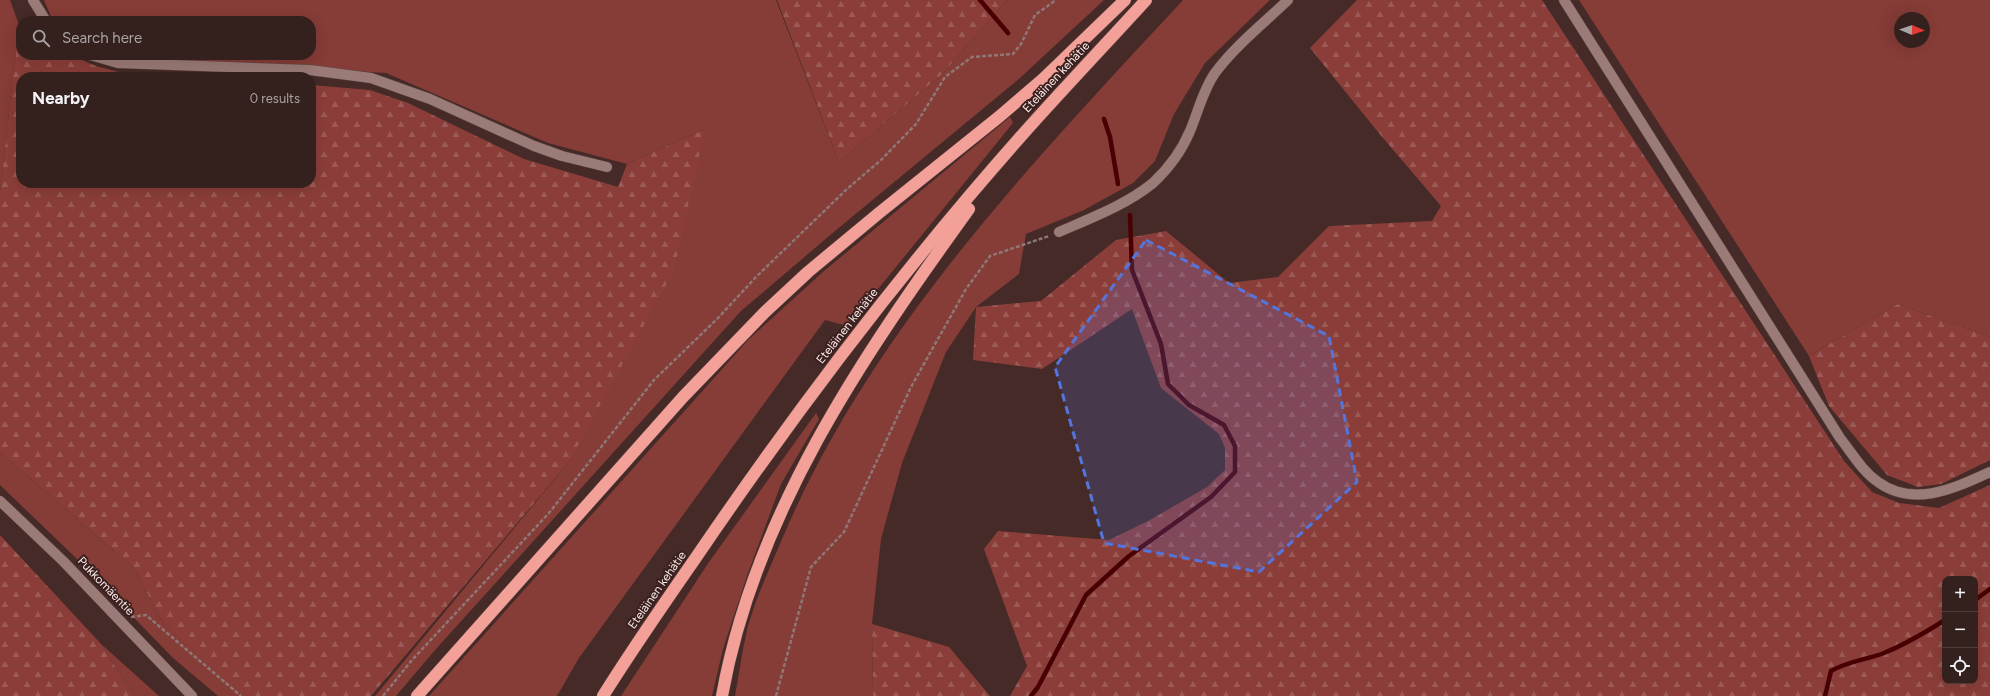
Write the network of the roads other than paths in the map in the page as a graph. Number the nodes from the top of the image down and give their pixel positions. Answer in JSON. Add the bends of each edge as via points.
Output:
{"nodes":[{"id":1,"x":33,"y":0,"type":"edge"},
{"id":2,"x":1125,"y":0,"type":"edge"},
{"id":3,"x":1146,"y":0,"type":"edge"},
{"id":4,"x":1288,"y":0,"type":"edge"},
{"id":5,"x":1564,"y":0,"type":"edge"},
{"id":6,"x":43,"y":16,"type":"edge"},
{"id":7,"x":108,"y":60,"type":"edge"},
{"id":8,"x":1022,"y":134,"type":"junction"},
{"id":9,"x":606,"y":167,"type":"dead end"},
{"id":10,"x":1059,"y":232,"type":"road end"},
{"id":11,"x":1990,"y":472,"type":"edge"},
{"id":12,"x":0,"y":501,"type":"edge"},
{"id":13,"x":191,"y":695,"type":"edge"},
{"id":14,"x":417,"y":696,"type":"edge"},
{"id":15,"x":603,"y":696,"type":"edge"},
{"id":16,"x":722,"y":696,"type":"edge"}],
"edges":[{"from":1,"to":6,"type":"street"},
{"from":2,"to":14,"type":"highway","via":[[1037,84],[814,267],[759,318],[683,397]]},
{"from":3,"to":8,"type":"highway","name":"Eteläinen kehätie"},
{"from":4,"to":10,"type":"street","via":[[1215,73],[1179,151],[1153,182],[1120,204]]},
{"from":5,"to":11,"type":"street","via":[[1840,438],[1862,467],[1878,482],[1898,493],[1908,495],[1942,492]]},
{"from":7,"to":9,"type":"street","via":[[118,63],[310,70],[372,78],[430,99],[534,146]]},
{"from":8,"to":15,"type":"highway","name":"Eteläinen kehätie","via":[[826,375],[721,520]]},
{"from":8,"to":16,"type":"highway","via":[[878,338],[798,475],[762,554],[741,617]]},
{"from":12,"to":13,"type":"street","name":"Pukkomäentie","via":[[63,561]]}]}
